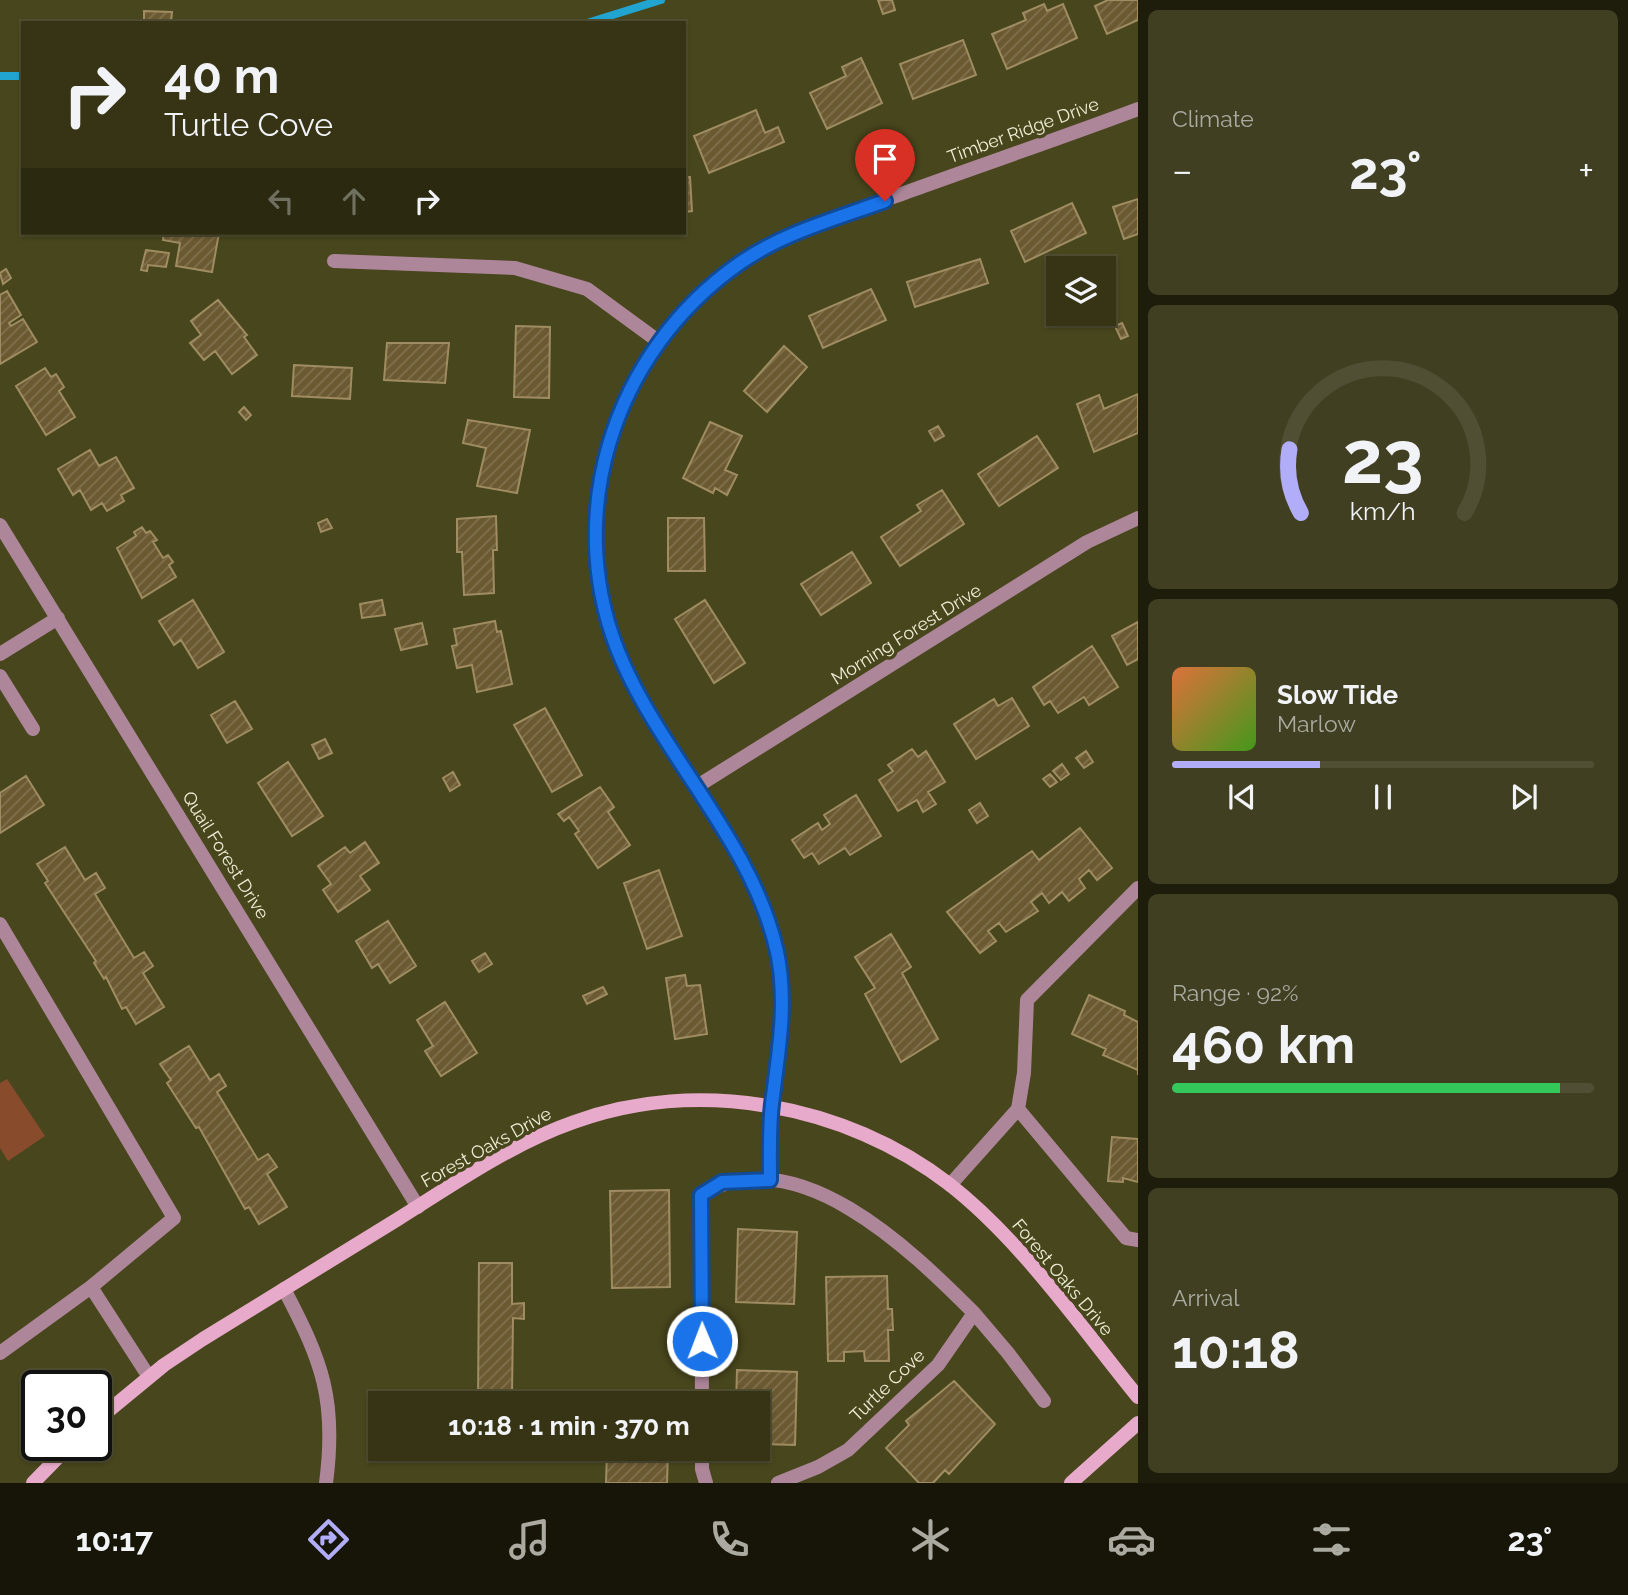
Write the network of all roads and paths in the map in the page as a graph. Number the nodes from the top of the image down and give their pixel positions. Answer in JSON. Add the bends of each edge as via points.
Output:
{"nodes":[{"id":1,"x":1138,"y":109,"type":"edge"},
{"id":2,"x":334,"y":261,"type":"dead end"},
{"id":3,"x":658,"y":341,"type":"junction"},
{"id":4,"x":1138,"y":518,"type":"edge"},
{"id":5,"x":0,"y":525,"type":"edge"},
{"id":6,"x":58,"y":618,"type":"junction"},
{"id":7,"x":0,"y":654,"type":"edge"},
{"id":8,"x":0,"y":676,"type":"edge"},
{"id":9,"x":33,"y":729,"type":"dead end"},
{"id":10,"x":696,"y":787,"type":"junction"},
{"id":11,"x":1138,"y":888,"type":"edge"},
{"id":12,"x":0,"y":924,"type":"edge"},
{"id":13,"x":772,"y":1106,"type":"junction"},
{"id":14,"x":1018,"y":1109,"type":"junction"},
{"id":15,"x":770,"y":1180,"type":"junction"},
{"id":16,"x":950,"y":1185,"type":"junction"},
{"id":17,"x":418,"y":1207,"type":"junction"},
{"id":18,"x":1138,"y":1240,"type":"edge"},
{"id":19,"x":91,"y":1287,"type":"junction"},
{"id":20,"x":284,"y":1289,"type":"junction"},
{"id":21,"x":974,"y":1314,"type":"junction"},
{"id":22,"x":0,"y":1353,"type":"edge"},
{"id":23,"x":149,"y":1377,"type":"junction"},
{"id":24,"x":702,"y":1391,"type":"edge"},
{"id":25,"x":1138,"y":1397,"type":"edge"},
{"id":26,"x":1044,"y":1401,"type":"dead end"},
{"id":27,"x":112,"y":1408,"type":"edge"},
{"id":28,"x":1138,"y":1423,"type":"edge"},
{"id":29,"x":54,"y":1461,"type":"edge"},
{"id":30,"x":702,"y":1461,"type":"edge"},
{"id":31,"x":33,"y":1483,"type":"edge"},
{"id":32,"x":326,"y":1483,"type":"edge"},
{"id":33,"x":706,"y":1483,"type":"edge"},
{"id":34,"x":778,"y":1483,"type":"edge"},
{"id":35,"x":1071,"y":1483,"type":"edge"}],
"edges":[{"from":1,"to":3,"type":"street","name":"Timber Ridge Drive","via":[[779,241],[739,264]]},
{"from":2,"to":3,"type":"street","via":[[515,268],[587,289]]},
{"from":3,"to":10,"type":"street","name":"Timber Ridge Drive","via":[[612,425],[598,489],[597,570],[606,619],[623,663]]},
{"from":4,"to":10,"type":"street","name":"Morning Forest Drive","via":[[1087,542]]},
{"from":5,"to":6,"type":"street","name":"Quail Forest Drive"},
{"from":6,"to":7,"type":"street"},
{"from":6,"to":17,"type":"street","name":"Quail Forest Drive"},
{"from":8,"to":9,"type":"street"},
{"from":10,"to":13,"type":"street","name":"Timber Ridge Drive","via":[[760,902],[777,953],[781,1045]]},
{"from":11,"to":14,"type":"street","via":[[1027,1000]]},
{"from":12,"to":19,"type":"street","via":[[174,1218]]},
{"from":13,"to":15,"type":"street"},
{"from":13,"to":16,"type":"street","name":"Forest Oaks Drive","via":[[857,1131]]},
{"from":13,"to":17,"type":"street","name":"Forest Oaks Drive","via":[[671,1101],[604,1112],[544,1133]]},
{"from":14,"to":16,"type":"street"},
{"from":14,"to":18,"type":"street","via":[[1126,1238]]},
{"from":15,"to":21,"type":"street","via":[[794,1182],[849,1209],[922,1262]]},
{"from":15,"to":24,"type":"street","via":[[722,1182],[701,1195]]},
{"from":16,"to":25,"type":"street","name":"Forest Oaks Drive","via":[[1029,1264]]},
{"from":17,"to":20,"type":"street","name":"Forest Oaks Drive"},
{"from":19,"to":22,"type":"street"},
{"from":19,"to":23,"type":"street"},
{"from":20,"to":23,"type":"street","name":"Forest Oaks Drive"},
{"from":20,"to":32,"type":"street","via":[[312,1342],[330,1407],[332,1443]]},
{"from":21,"to":26,"type":"street"},
{"from":21,"to":34,"type":"street","name":"Turtle Cove","via":[[938,1365],[848,1450]]},
{"from":23,"to":27,"type":"street","name":"Forest Oaks Drive"},
{"from":28,"to":35,"type":"street"},
{"from":29,"to":31,"type":"street"},
{"from":30,"to":33,"type":"street"}]}
